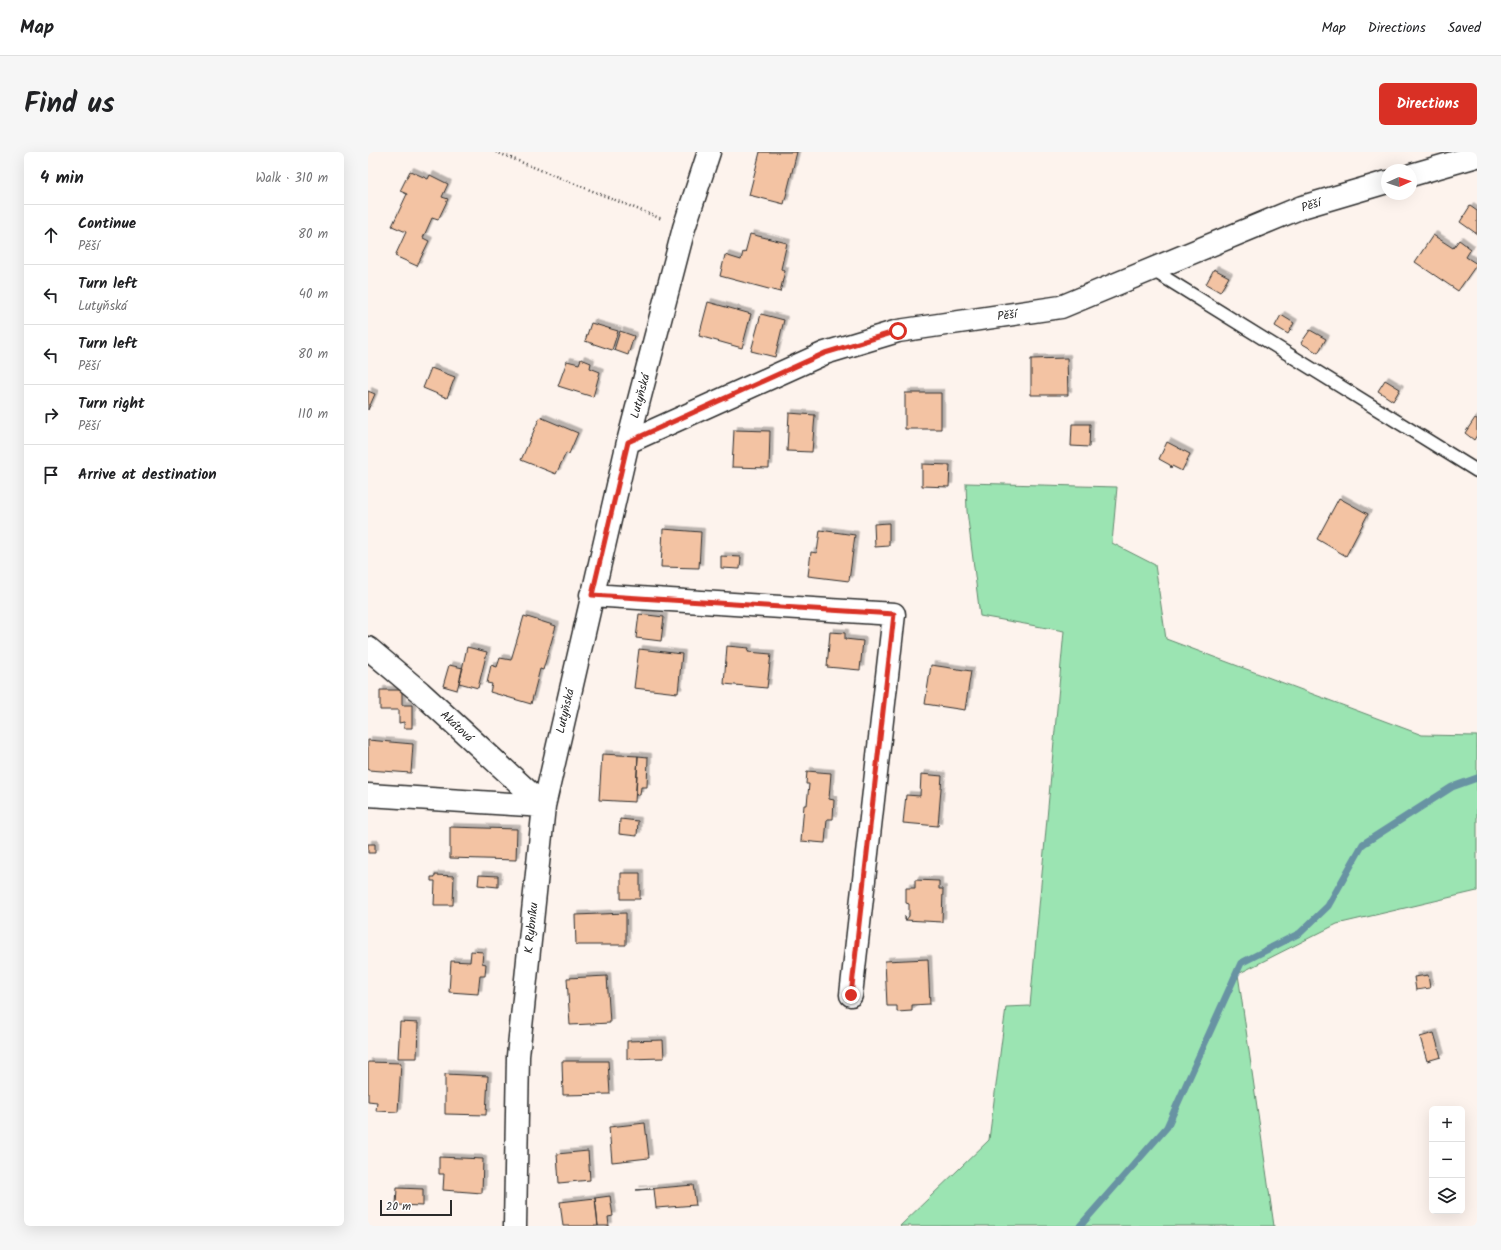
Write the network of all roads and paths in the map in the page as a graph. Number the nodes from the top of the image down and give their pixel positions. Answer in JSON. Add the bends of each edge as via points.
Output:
{"nodes":[{"id":1,"x":496,"y":152,"type":"edge"},
{"id":2,"x":709,"y":152,"type":"edge"},
{"id":3,"x":1477,"y":156,"type":"edge"},
{"id":4,"x":1417,"y":173,"type":"edge"},
{"id":5,"x":1381,"y":184,"type":"edge"},
{"id":6,"x":684,"y":228,"type":"junction"},
{"id":7,"x":1151,"y":269,"type":"junction"},
{"id":8,"x":628,"y":442,"type":"junction"},
{"id":9,"x":1476,"y":467,"type":"edge"},
{"id":10,"x":592,"y":595,"type":"junction"},
{"id":11,"x":368,"y":648,"type":"edge"},
{"id":12,"x":368,"y":795,"type":"edge"},
{"id":13,"x":544,"y":806,"type":"junction"},
{"id":14,"x":851,"y":995,"type":"dead end"},
{"id":15,"x":515,"y":1226,"type":"edge"}],
"edges":[{"from":1,"to":6,"type":"path"},
{"from":2,"to":6,"type":"street","name":"Lutyňská"},
{"from":3,"to":4,"type":"street"},
{"from":5,"to":7,"type":"street","name":"Pěší","via":[[1302,207]]},
{"from":6,"to":8,"type":"street","name":"Lutyňská"},
{"from":7,"to":8,"type":"street","name":"Pěší","via":[[1061,307],[898,331],[825,353]]},
{"from":7,"to":9,"type":"lane"},
{"from":8,"to":10,"type":"street","name":"Lutyňská"},
{"from":10,"to":13,"type":"street","name":"Lutyňská"},
{"from":10,"to":14,"type":"street","via":[[894,614]]},
{"from":11,"to":13,"type":"street","name":"Akátová"},
{"from":12,"to":13,"type":"street"},
{"from":13,"to":15,"type":"street","name":"K Rybníku","via":[[518,1056]]}]}
